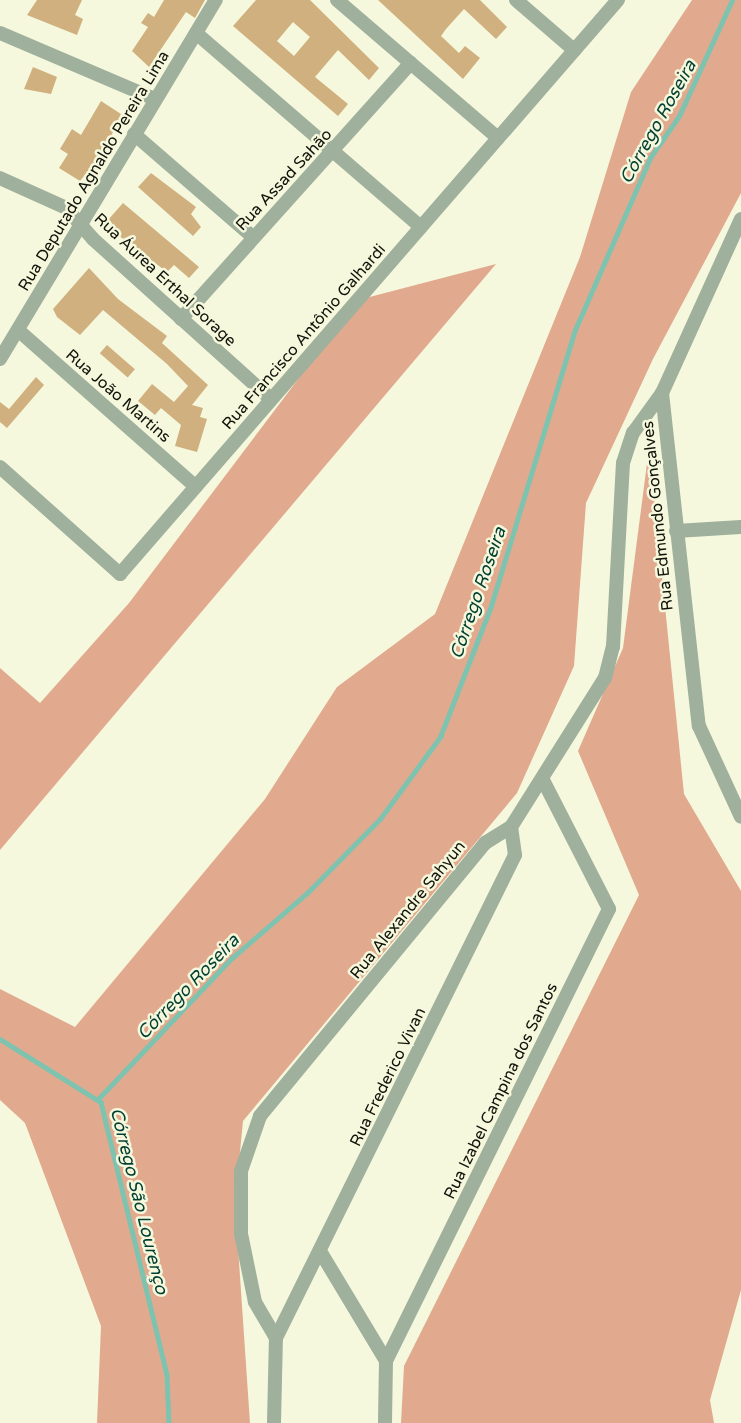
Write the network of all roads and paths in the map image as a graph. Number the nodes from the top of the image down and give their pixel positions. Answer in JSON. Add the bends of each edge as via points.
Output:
{"nodes":[{"id":1,"x":216,"y":0,"type":"edge"},
{"id":2,"x":338,"y":0,"type":"edge"},
{"id":3,"x":516,"y":0,"type":"edge"},
{"id":4,"x":618,"y":0,"type":"edge"},
{"id":5,"x":0,"y":33,"type":"edge"},
{"id":6,"x":196,"y":33,"type":"junction"},
{"id":7,"x":574,"y":50,"type":"junction"},
{"id":8,"x":411,"y":63,"type":"junction"},
{"id":9,"x":155,"y":99,"type":"junction"},
{"id":10,"x":134,"y":134,"type":"junction"},
{"id":11,"x":498,"y":138,"type":"junction"},
{"id":12,"x":333,"y":152,"type":"junction"},
{"id":13,"x":0,"y":178,"type":"edge"},
{"id":14,"x":741,"y":219,"type":"edge"},
{"id":15,"x":82,"y":226,"type":"junction"},
{"id":16,"x":421,"y":227,"type":"junction"},
{"id":17,"x":253,"y":237,"type":"junction"},
{"id":18,"x":181,"y":319,"type":"junction"},
{"id":19,"x":18,"y":330,"type":"junction"},
{"id":20,"x":0,"y":359,"type":"edge"},
{"id":21,"x":662,"y":393,"type":"junction"},
{"id":22,"x":271,"y":399,"type":"junction"},
{"id":23,"x":0,"y":467,"type":"edge"},
{"id":24,"x":196,"y":487,"type":"junction"},
{"id":25,"x":741,"y":527,"type":"edge"},
{"id":26,"x":675,"y":531,"type":"junction"},
{"id":27,"x":544,"y":782,"type":"junction"},
{"id":28,"x":741,"y":817,"type":"edge"},
{"id":29,"x":511,"y":827,"type":"junction"},
{"id":30,"x":320,"y":1251,"type":"junction"},
{"id":31,"x":276,"y":1338,"type":"junction"},
{"id":32,"x":386,"y":1361,"type":"junction"},
{"id":33,"x":274,"y":1423,"type":"edge"},
{"id":34,"x":385,"y":1423,"type":"edge"}],
"edges":[{"from":1,"to":6,"type":"street","name":"Rua Deputado Agnaldo Pereira Lima"},
{"from":2,"to":8,"type":"street"},
{"from":3,"to":7,"type":"street"},
{"from":4,"to":7,"type":"street","name":"Rua Francisco Antônio Galhardi"},
{"from":5,"to":9,"type":"street"},
{"from":6,"to":9,"type":"street","name":"Rua Deputado Agnaldo Pereira Lima"},
{"from":6,"to":12,"type":"street"},
{"from":7,"to":11,"type":"street","name":"Rua Francisco Antônio Galhardi"},
{"from":8,"to":11,"type":"street"},
{"from":8,"to":12,"type":"street","name":"Rua Assad Sahão"},
{"from":9,"to":10,"type":"street","name":"Rua Deputado Agnaldo Pereira Lima"},
{"from":10,"to":15,"type":"street","name":"Rua Deputado Agnaldo Pereira Lima"},
{"from":10,"to":17,"type":"street"},
{"from":11,"to":16,"type":"street","name":"Rua Francisco Antônio Galhardi"},
{"from":12,"to":16,"type":"street"},
{"from":12,"to":17,"type":"street","name":"Rua Assad Sahão"},
{"from":13,"to":15,"type":"street","name":"Rua Áurea Erthal Sorage","via":[[51,198]]},
{"from":14,"to":21,"type":"street","name":"Rua Edmundo Gonçalves"},
{"from":15,"to":18,"type":"street","name":"Rua Áurea Erthal Sorage"},
{"from":15,"to":19,"type":"street","name":"Rua Deputado Agnaldo Pereira Lima"},
{"from":16,"to":22,"type":"street","name":"Rua Francisco Antônio Galhardi"},
{"from":17,"to":18,"type":"street","name":"Rua Assad Sahão"},
{"from":18,"to":22,"type":"street","name":"Rua Áurea Erthal Sorage"},
{"from":19,"to":20,"type":"street","name":"Rua Deputado Agnaldo Pereira Lima"},
{"from":19,"to":24,"type":"street","name":"Rua João Martins"},
{"from":21,"to":26,"type":"street","name":"Rua Edmundo Gonçalves"},
{"from":21,"to":27,"type":"street","name":"Rua Alexandre Sahyun","via":[[633,432],[623,463],[613,647],[605,678]]},
{"from":22,"to":24,"type":"street","name":"Rua Francisco Antônio Galhardi"},
{"from":23,"to":24,"type":"street","name":"Rua Francisco Antônio Galhardi","via":[[120,574]]},
{"from":25,"to":26,"type":"street"},
{"from":26,"to":28,"type":"street","name":"Rua Edmundo Gonçalves","via":[[699,726]]},
{"from":27,"to":29,"type":"street","name":"Rua Alexandre Sahyun"},
{"from":27,"to":32,"type":"street","name":"Rua Izabel Campina dos Santos","via":[[609,909]]},
{"from":29,"to":30,"type":"street","name":"Rua Frederico Vivan","via":[[515,855]]},
{"from":29,"to":31,"type":"street","name":"Rua Alexandre Sahyun","via":[[485,843],[260,1116],[241,1171],[241,1234],[255,1302]]},
{"from":30,"to":31,"type":"street","name":"Rua Frederico Vivan"},
{"from":30,"to":32,"type":"street"},
{"from":31,"to":33,"type":"street"},
{"from":32,"to":34,"type":"street","name":"Rua Izabel Campina dos Santos"}]}
